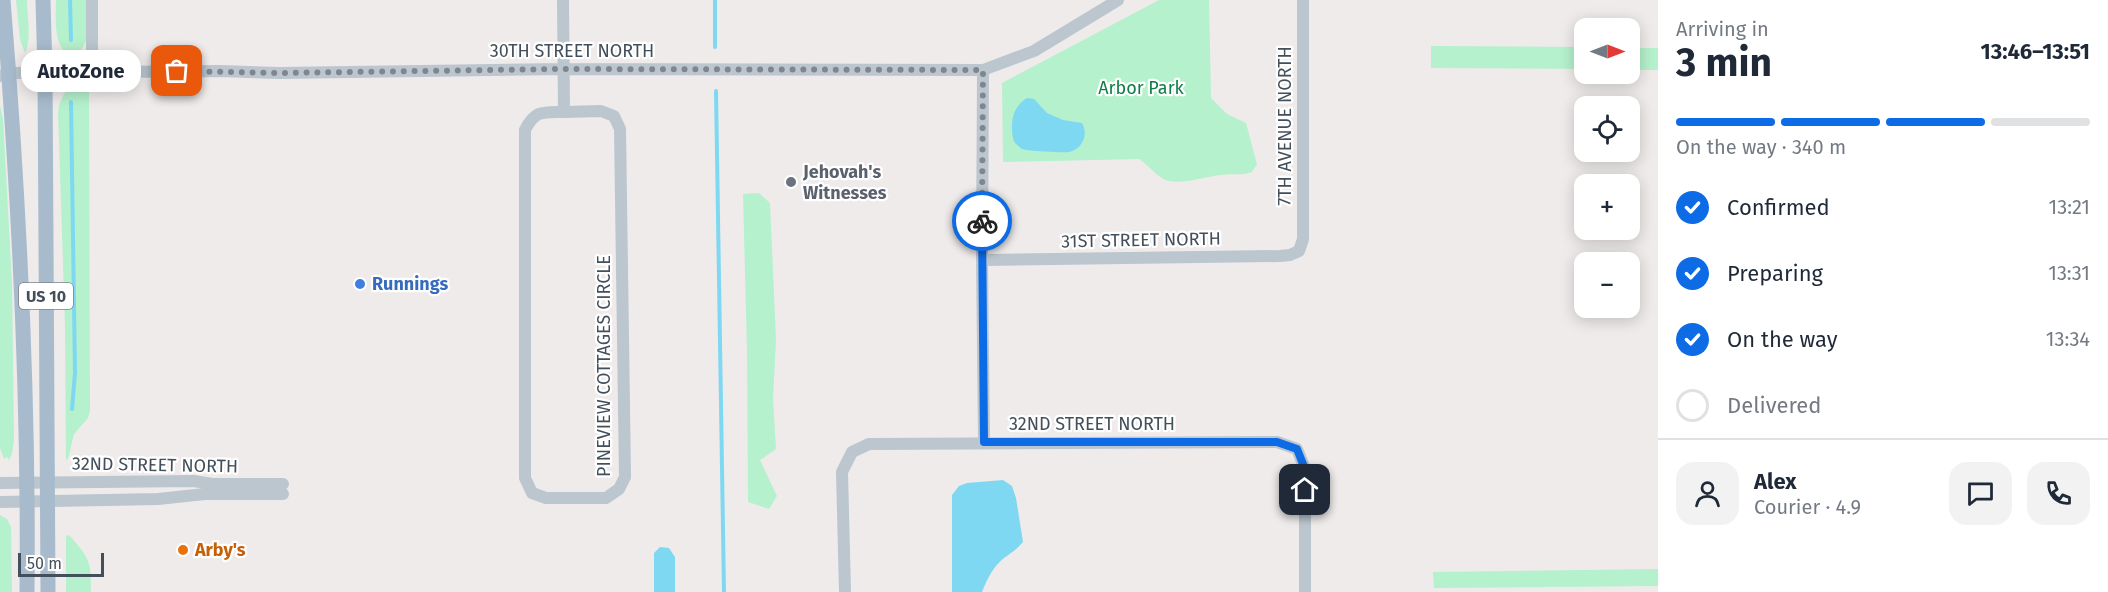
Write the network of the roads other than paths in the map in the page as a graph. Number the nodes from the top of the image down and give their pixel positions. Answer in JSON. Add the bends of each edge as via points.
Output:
{"nodes":[{"id":1,"x":3,"y":0,"type":"edge"},
{"id":2,"x":43,"y":0,"type":"edge"},
{"id":3,"x":92,"y":0,"type":"edge"},
{"id":4,"x":563,"y":0,"type":"edge"},
{"id":5,"x":1118,"y":0,"type":"edge"},
{"id":6,"x":1303,"y":0,"type":"edge"},
{"id":7,"x":563,"y":69,"type":"junction"},
{"id":8,"x":983,"y":70,"type":"junction"},
{"id":9,"x":92,"y":71,"type":"junction"},
{"id":10,"x":3,"y":72,"type":"edge"},
{"id":11,"x":45,"y":72,"type":"junction"},
{"id":12,"x":564,"y":112,"type":"junction"},
{"id":13,"x":1299,"y":251,"type":"joint"},
{"id":14,"x":982,"y":260,"type":"junction"},
{"id":15,"x":984,"y":442,"type":"junction"},
{"id":16,"x":27,"y":482,"type":"junction"},
{"id":17,"x":47,"y":482,"type":"junction"},
{"id":18,"x":0,"y":483,"type":"edge"},
{"id":19,"x":0,"y":502,"type":"edge"},
{"id":20,"x":27,"y":502,"type":"junction"},
{"id":21,"x":47,"y":502,"type":"junction"},
{"id":22,"x":27,"y":592,"type":"edge"},
{"id":23,"x":48,"y":592,"type":"edge"},
{"id":24,"x":845,"y":592,"type":"edge"},
{"id":25,"x":1305,"y":592,"type":"edge"}],
"edges":[{"from":1,"to":10,"type":"main road","number":"US 10"},
{"from":2,"to":11,"type":"main road","number":"US 10"},
{"from":3,"to":9,"type":"street"},
{"from":4,"to":7,"type":"street"},
{"from":5,"to":8,"type":"street","name":"30TH STREET NORTH","via":[[1034,51]]},
{"from":6,"to":13,"type":"street","name":"7TH AVENUE NORTH","via":[[1303,239]]},
{"from":7,"to":8,"type":"street","name":"30TH STREET NORTH"},
{"from":7,"to":9,"type":"street","name":"30TH STREET NORTH"},
{"from":7,"to":12,"type":"street"},
{"from":8,"to":14,"type":"street"},
{"from":9,"to":11,"type":"street","name":"30TH STREET NORTH"},
{"from":10,"to":11,"type":"street","name":"30TH STREET NORTH"},
{"from":10,"to":16,"type":"main road","number":"US 10","via":[[20,236]]},
{"from":11,"to":17,"type":"main road","number":"US 10"},
{"from":12,"to":12,"type":"street","name":"PINEVIEW COTTAGES CIRCLE","via":[[601,111],[615,116],[620,129],[625,477],[620,489],[606,498],[546,498],[532,493],[525,478],[525,130],[531,119],[542,112]]},
{"from":13,"to":14,"type":"street","name":"31ST STREET NORTH","via":[[1280,256]]},
{"from":14,"to":15,"type":"street"},
{"from":15,"to":24,"type":"street","name":"32ND STREET NORTH","via":[[869,444],[852,452],[843,472]]},
{"from":15,"to":25,"type":"street","name":"32ND STREET NORTH","via":[[1277,442],[1297,449],[1305,469]]},
{"from":16,"to":17,"type":"street","name":"32ND STREET NORTH"},
{"from":16,"to":18,"type":"street","name":"32ND STREET NORTH"},
{"from":16,"to":20,"type":"main road","number":"US 10"},
{"from":17,"to":21,"type":"main road","number":"US 10"},
{"from":17,"to":21,"type":"street","name":"32ND STREET NORTH","via":[[194,481],[283,489],[158,499]]},
{"from":19,"to":20,"type":"street","name":"32ND STREET NORTH"},
{"from":20,"to":21,"type":"street","name":"32ND STREET NORTH"},
{"from":20,"to":22,"type":"main road","number":"US 10"},
{"from":21,"to":23,"type":"main road","number":"US 10"}]}
